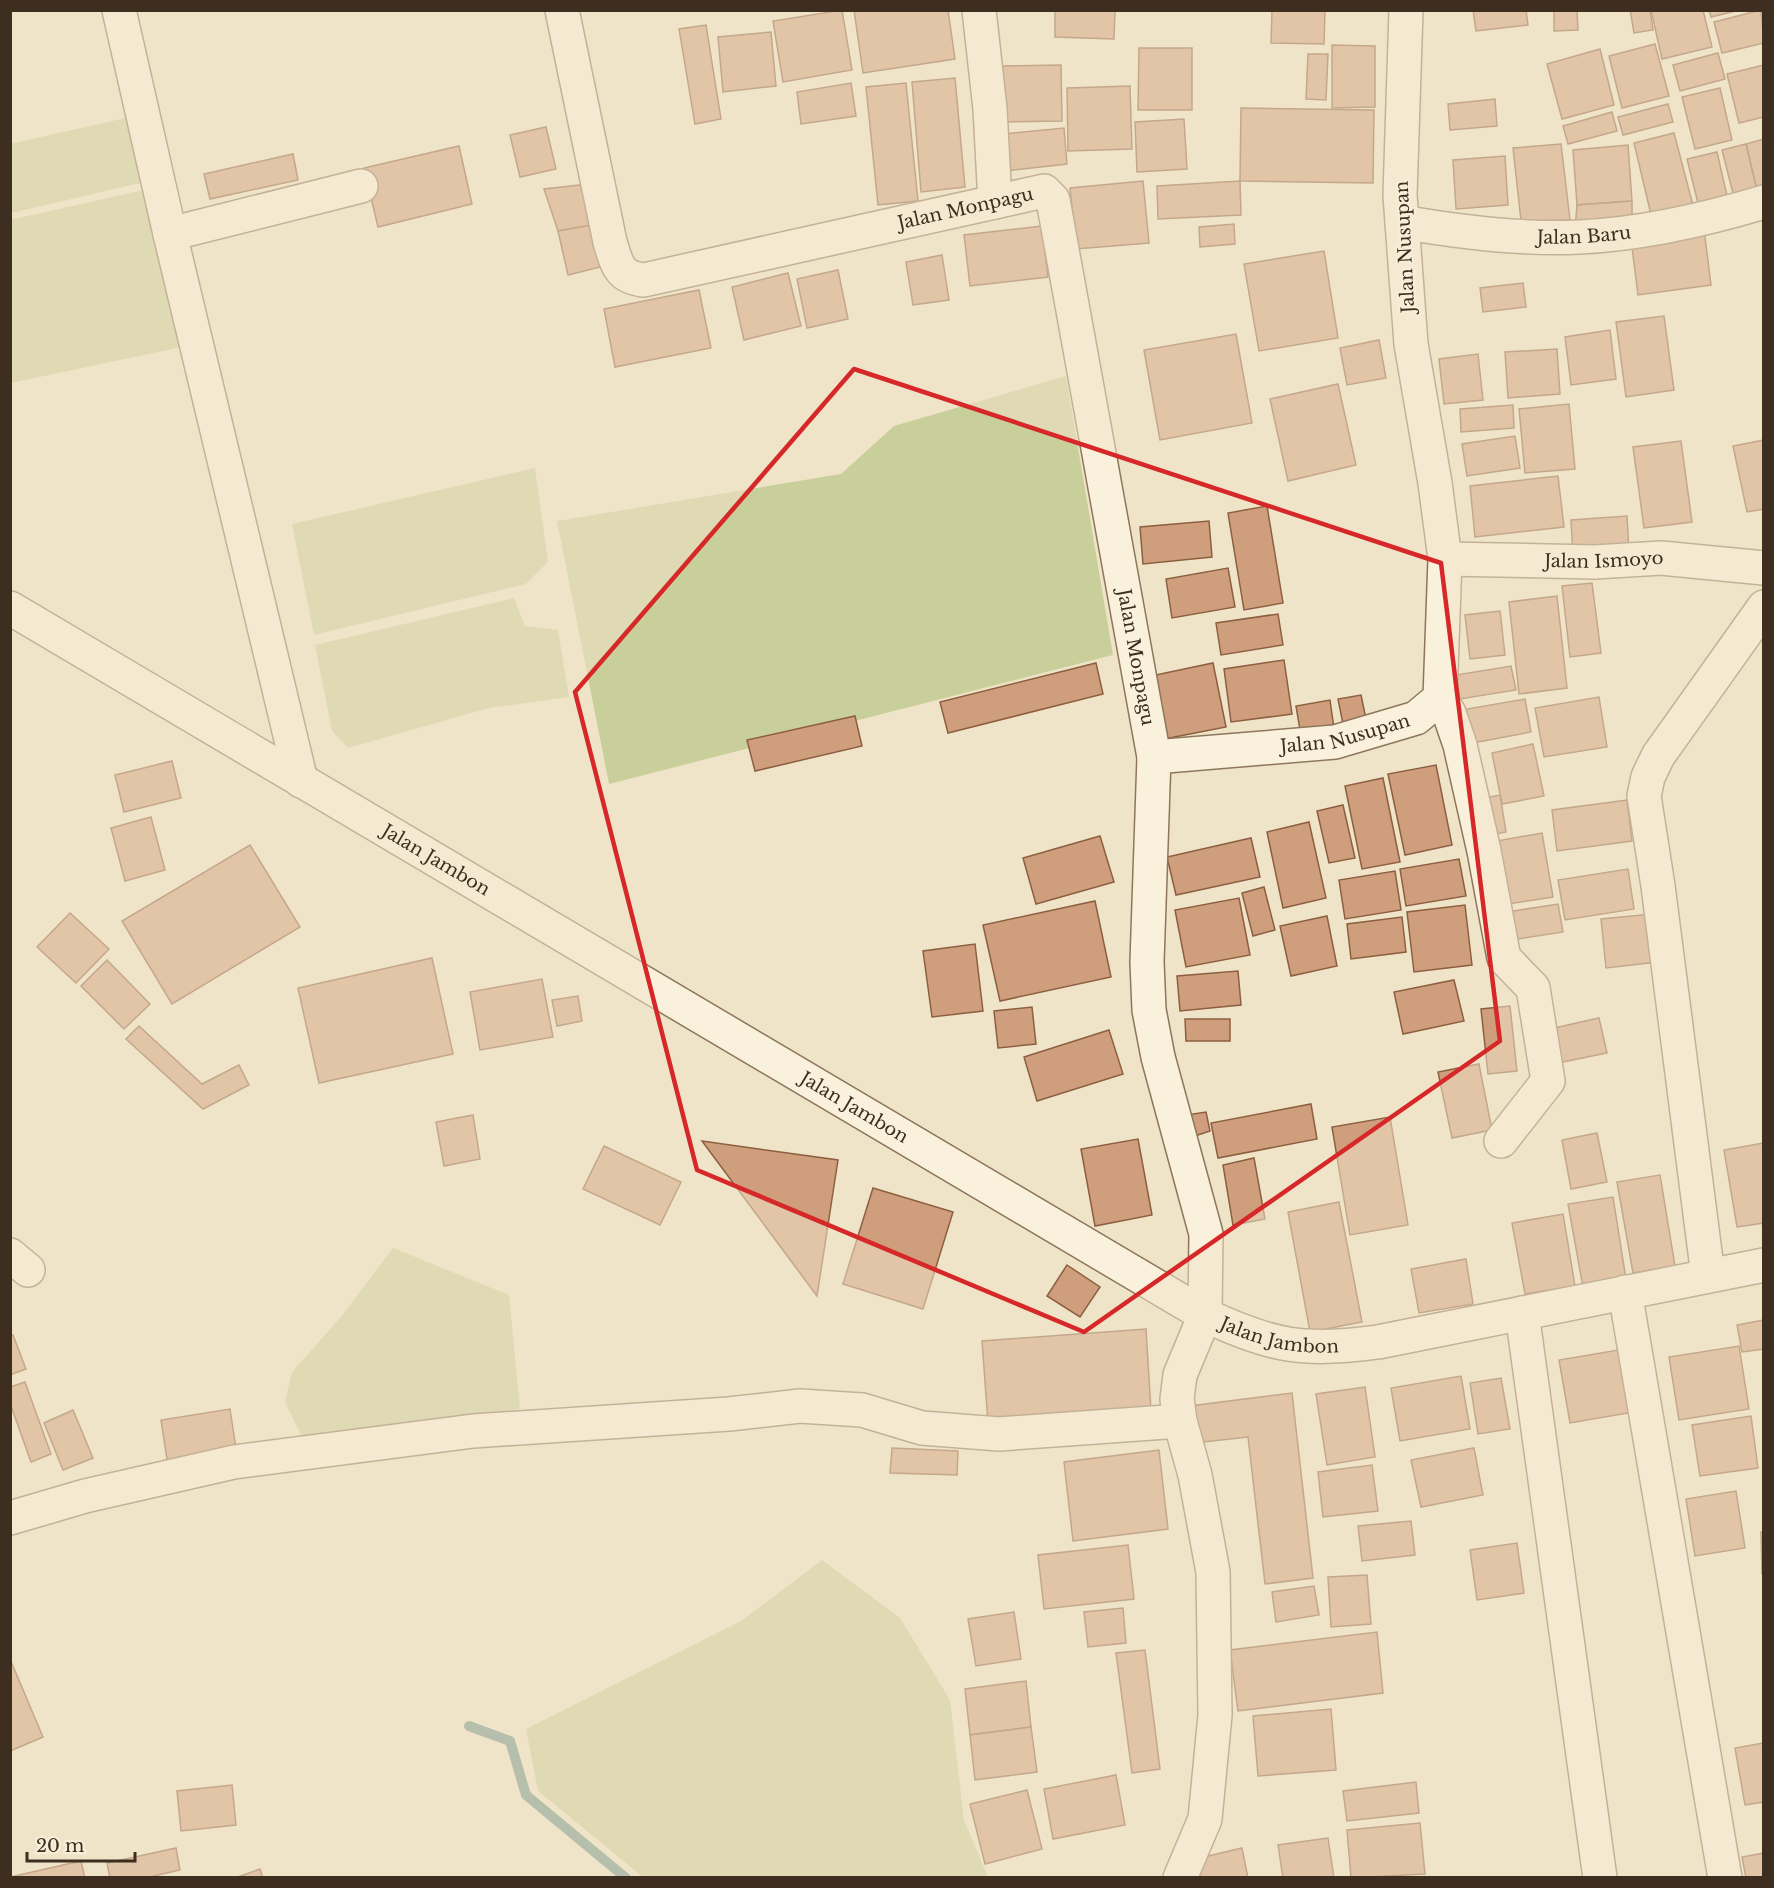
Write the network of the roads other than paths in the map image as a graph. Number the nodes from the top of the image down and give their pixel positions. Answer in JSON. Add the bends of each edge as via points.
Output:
{"nodes":[{"id":1,"x":119,"y":10,"type":"edge"},
{"id":2,"x":562,"y":10,"type":"edge"},
{"id":3,"x":979,"y":10,"type":"edge"},
{"id":4,"x":1406,"y":10,"type":"edge"},
{"id":5,"x":361,"y":186,"type":"dead end"},
{"id":6,"x":995,"y":202,"type":"junction"},
{"id":7,"x":1764,"y":202,"type":"edge"},
{"id":8,"x":1402,"y":222,"type":"junction"},
{"id":9,"x":170,"y":234,"type":"junction"},
{"id":10,"x":1445,"y":559,"type":"junction"},
{"id":11,"x":1764,"y":568,"type":"edge"},
{"id":12,"x":10,"y":608,"type":"edge"},
{"id":13,"x":1764,"y":608,"type":"edge"},
{"id":14,"x":1440,"y":698,"type":"junction"},
{"id":15,"x":1154,"y":758,"type":"junction"},
{"id":16,"x":300,"y":781,"type":"junction"},
{"id":17,"x":1502,"y":1141,"type":"dead end"},
{"id":18,"x":1764,"y":1265,"type":"edge"},
{"id":19,"x":1708,"y":1276,"type":"junction"},
{"id":20,"x":1624,"y":1292,"type":"junction"},
{"id":21,"x":1522,"y":1313,"type":"junction"},
{"id":22,"x":1205,"y":1315,"type":"junction"},
{"id":23,"x":1180,"y":1421,"type":"junction"},
{"id":24,"x":10,"y":1518,"type":"edge"},
{"id":25,"x":1180,"y":1878,"type":"edge"},
{"id":26,"x":1600,"y":1878,"type":"edge"},
{"id":27,"x":1725,"y":1878,"type":"edge"}],
"edges":[{"from":1,"to":9,"type":"street"},
{"from":2,"to":6,"type":"street","name":"Jalan Monpagu","via":[[610,242],[618,267],[630,279],[644,280]]},
{"from":3,"to":6,"type":"street"},
{"from":4,"to":8,"type":"street","name":"Jalan Nusupan"},
{"from":5,"to":9,"type":"street"},
{"from":6,"to":15,"type":"street","name":"Jalan Monpagu","via":[[1044,191],[1053,200]]},
{"from":7,"to":8,"type":"street","name":"Jalan Baru","via":[[1674,226],[1578,237],[1494,234]]},
{"from":8,"to":10,"type":"street","name":"Jalan Nusupan","via":[[1411,344]]},
{"from":9,"to":16,"type":"street"},
{"from":10,"to":11,"type":"street","name":"Jalan Ismoyo","via":[[1596,562],[1661,558]]},
{"from":10,"to":14,"type":"street","name":"Jalan Nusupan"},
{"from":12,"to":16,"type":"street","name":"Jalan Jambon"},
{"from":13,"to":19,"type":"street","via":[[1658,756],[1644,796]]},
{"from":14,"to":15,"type":"street","name":"Jalan Nusupan","via":[[1416,718],[1335,742]]},
{"from":14,"to":17,"type":"street","via":[[1460,745],[1504,958],[1533,988],[1548,1081]]},
{"from":15,"to":22,"type":"street","via":[[1149,1010],[1158,1058],[1206,1234]]},
{"from":16,"to":22,"type":"street","name":"Jalan Jambon"},
{"from":18,"to":19,"type":"street","name":"Jalan Jambon"},
{"from":19,"to":20,"type":"street","name":"Jalan Jambon"},
{"from":20,"to":21,"type":"street","name":"Jalan Jambon"},
{"from":20,"to":27,"type":"street"},
{"from":21,"to":22,"type":"street","name":"Jalan Jambon","via":[[1335,1348],[1292,1346],[1259,1338]]},
{"from":21,"to":26,"type":"street"},
{"from":22,"to":23,"type":"street","via":[[1180,1374]]},
{"from":23,"to":24,"type":"street","via":[[999,1434],[922,1428],[862,1410],[800,1406],[473,1431],[234,1462],[85,1496]]},
{"from":23,"to":25,"type":"street","via":[[1195,1475],[1213,1572],[1215,1715],[1205,1820]]}]}
